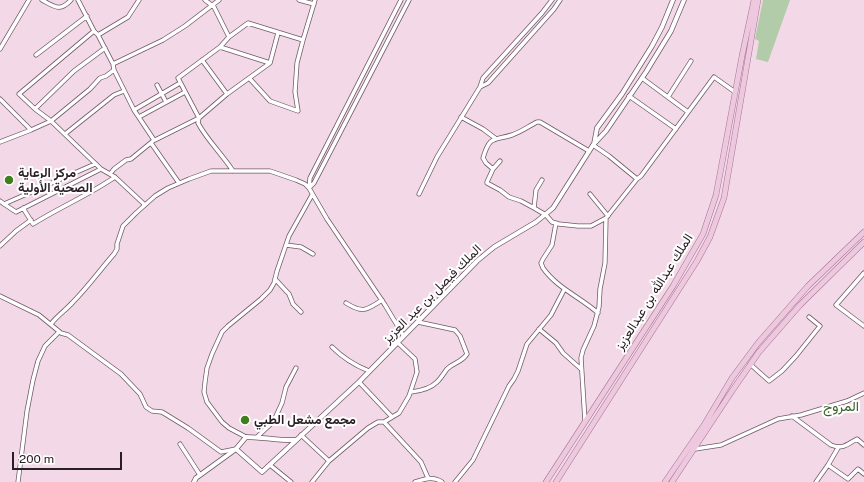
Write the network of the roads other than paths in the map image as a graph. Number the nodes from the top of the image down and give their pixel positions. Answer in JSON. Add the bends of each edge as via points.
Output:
{"nodes":[{"id":1,"x":29,"y":0,"type":"edge"},
{"id":2,"x":42,"y":0,"type":"edge"},
{"id":3,"x":72,"y":0,"type":"edge"},
{"id":4,"x":78,"y":0,"type":"edge"},
{"id":5,"x":205,"y":0,"type":"edge"},
{"id":6,"x":219,"y":0,"type":"edge"},
{"id":7,"x":299,"y":0,"type":"edge"},
{"id":8,"x":315,"y":0,"type":"edge"},
{"id":9,"x":401,"y":0,"type":"edge"},
{"id":10,"x":409,"y":0,"type":"edge"},
{"id":11,"x":552,"y":0,"type":"edge"},
{"id":12,"x":560,"y":0,"type":"edge"},
{"id":13,"x":673,"y":0,"type":"edge"},
{"id":14,"x":684,"y":0,"type":"edge"},
{"id":15,"x":754,"y":0,"type":"edge"},
{"id":16,"x":758,"y":0,"type":"edge"},
{"id":17,"x":137,"y":1,"type":"edge"},
{"id":18,"x":314,"y":4,"type":"junction"},
{"id":19,"x":211,"y":5,"type":"junction"},
{"id":20,"x":87,"y":16,"type":"junction"},
{"id":21,"x":94,"y":31,"type":"junction"},
{"id":22,"x":278,"y":33,"type":"junction"},
{"id":23,"x":98,"y":35,"type":"junction"},
{"id":24,"x":229,"y":37,"type":"junction"},
{"id":25,"x":302,"y":40,"type":"junction"},
{"id":26,"x":220,"y":47,"type":"junction"},
{"id":27,"x":105,"y":48,"type":"junction"},
{"id":28,"x":0,"y":49,"type":"edge"},
{"id":29,"x":36,"y":55,"type":"dead end"},
{"id":30,"x":202,"y":60,"type":"junction"},
{"id":31,"x":691,"y":62,"type":"dead end"},
{"id":32,"x":270,"y":63,"type":"junction"},
{"id":33,"x":113,"y":64,"type":"junction"},
{"id":34,"x":114,"y":70,"type":"junction"},
{"id":35,"x":642,"y":78,"type":"junction"},
{"id":36,"x":250,"y":79,"type":"junction"},
{"id":37,"x":180,"y":83,"type":"junction"},
{"id":38,"x":157,"y":85,"type":"dead end"},
{"id":39,"x":480,"y":87,"type":"junction"},
{"id":40,"x":124,"y":91,"type":"junction"},
{"id":41,"x":185,"y":92,"type":"junction"},
{"id":42,"x":735,"y":92,"type":"junction"},
{"id":43,"x":161,"y":94,"type":"junction"},
{"id":44,"x":228,"y":94,"type":"junction"},
{"id":45,"x":629,"y":96,"type":"junction"},
{"id":46,"x":668,"y":97,"type":"junction"},
{"id":47,"x":0,"y":99,"type":"edge"},
{"id":48,"x":166,"y":102,"type":"junction"},
{"id":49,"x":35,"y":109,"type":"junction"},
{"id":50,"x":134,"y":110,"type":"junction"},
{"id":51,"x":688,"y":112,"type":"junction"},
{"id":52,"x":138,"y":117,"type":"junction"},
{"id":53,"x":461,"y":117,"type":"junction"},
{"id":54,"x":199,"y":118,"type":"junction"},
{"id":55,"x":50,"y":121,"type":"junction"},
{"id":56,"x":676,"y":129,"type":"junction"},
{"id":57,"x":31,"y":130,"type":"junction"},
{"id":58,"x":65,"y":134,"type":"junction"},
{"id":59,"x":495,"y":138,"type":"junction"},
{"id":60,"x":0,"y":142,"type":"edge"},
{"id":61,"x":152,"y":142,"type":"junction"},
{"id":62,"x":593,"y":145,"type":"junction"},
{"id":63,"x":589,"y":151,"type":"junction"},
{"id":64,"x":500,"y":161,"type":"dead end"},
{"id":65,"x":96,"y":164,"type":"junction"},
{"id":66,"x":101,"y":169,"type":"junction"},
{"id":67,"x":493,"y":169,"type":"junction"},
{"id":68,"x":233,"y":170,"type":"junction"},
{"id":69,"x":110,"y":174,"type":"junction"},
{"id":70,"x":115,"y":177,"type":"junction"},
{"id":71,"x":637,"y":179,"type":"junction"},
{"id":72,"x":542,"y":180,"type":"dead end"},
{"id":73,"x":179,"y":183,"type":"junction"},
{"id":74,"x":309,"y":188,"type":"junction"},
{"id":75,"x":419,"y":194,"type":"dead end"},
{"id":76,"x":590,"y":194,"type":"dead end"},
{"id":77,"x":312,"y":195,"type":"junction"},
{"id":78,"x":0,"y":201,"type":"edge"},
{"id":79,"x":4,"y":204,"type":"junction"},
{"id":80,"x":145,"y":205,"type":"junction"},
{"id":81,"x":23,"y":208,"type":"junction"},
{"id":82,"x":534,"y":208,"type":"junction"},
{"id":83,"x":546,"y":215,"type":"junction"},
{"id":84,"x":607,"y":217,"type":"junction"},
{"id":85,"x":31,"y":220,"type":"junction"},
{"id":86,"x":556,"y":223,"type":"junction"},
{"id":87,"x":864,"y":232,"type":"edge"},
{"id":88,"x":864,"y":242,"type":"edge"},
{"id":89,"x":286,"y":245,"type":"junction"},
{"id":90,"x":0,"y":246,"type":"edge"},
{"id":91,"x":313,"y":254,"type":"dead end"},
{"id":92,"x":864,"y":273,"type":"edge"},
{"id":93,"x":275,"y":279,"type":"junction"},
{"id":94,"x":564,"y":290,"type":"junction"},
{"id":95,"x":0,"y":296,"type":"edge"},
{"id":96,"x":382,"y":300,"type":"junction"},
{"id":97,"x":795,"y":300,"type":"junction"},
{"id":98,"x":346,"y":303,"type":"dead end"},
{"id":99,"x":800,"y":305,"type":"junction"},
{"id":100,"x":301,"y":312,"type":"dead end"},
{"id":101,"x":598,"y":312,"type":"junction"},
{"id":102,"x":809,"y":318,"type":"dead end"},
{"id":103,"x":418,"y":322,"type":"junction"},
{"id":104,"x":51,"y":324,"type":"junction"},
{"id":105,"x":864,"y":326,"type":"edge"},
{"id":106,"x":539,"y":329,"type":"junction"},
{"id":107,"x":59,"y":332,"type":"junction"},
{"id":108,"x":403,"y":335,"type":"junction"},
{"id":109,"x":397,"y":342,"type":"junction"},
{"id":110,"x":332,"y":347,"type":"dead end"},
{"id":111,"x":750,"y":364,"type":"junction"},
{"id":112,"x":296,"y":368,"type":"dead end"},
{"id":113,"x":581,"y":369,"type":"junction"},
{"id":114,"x":369,"y":371,"type":"junction"},
{"id":115,"x":359,"y":382,"type":"junction"},
{"id":116,"x":411,"y":392,"type":"junction"},
{"id":117,"x":864,"y":392,"type":"edge"},
{"id":118,"x":792,"y":416,"type":"junction"},
{"id":119,"x":392,"y":417,"type":"junction"},
{"id":120,"x":384,"y":422,"type":"junction"},
{"id":121,"x":585,"y":422,"type":"junction"},
{"id":122,"x":301,"y":435,"type":"junction"},
{"id":123,"x":246,"y":437,"type":"junction"},
{"id":124,"x":257,"y":437,"type":"junction"},
{"id":125,"x":296,"y":440,"type":"junction"},
{"id":126,"x":180,"y":444,"type":"dead end"},
{"id":127,"x":864,"y":445,"type":"edge"},
{"id":128,"x":838,"y":448,"type":"junction"},
{"id":129,"x":236,"y":449,"type":"junction"},
{"id":130,"x":695,"y":449,"type":"junction"},
{"id":131,"x":329,"y":462,"type":"junction"},
{"id":132,"x":270,"y":465,"type":"junction"},
{"id":133,"x":828,"y":465,"type":"junction"},
{"id":134,"x":864,"y":474,"type":"edge"},
{"id":135,"x":200,"y":475,"type":"junction"},
{"id":136,"x":428,"y":478,"type":"junction"},
{"id":137,"x":18,"y":482,"type":"edge"},
{"id":138,"x":194,"y":482,"type":"edge"},
{"id":139,"x":291,"y":482,"type":"edge"},
{"id":140,"x":312,"y":482,"type":"edge"},
{"id":141,"x":415,"y":482,"type":"edge"},
{"id":142,"x":442,"y":482,"type":"edge"},
{"id":143,"x":455,"y":482,"type":"edge"},
{"id":144,"x":546,"y":482,"type":"edge"},
{"id":145,"x":556,"y":482,"type":"edge"},
{"id":146,"x":665,"y":482,"type":"edge"},
{"id":147,"x":672,"y":482,"type":"edge"},
{"id":148,"x":816,"y":482,"type":"edge"}],
"edges":[{"from":1,"to":28,"type":"street"},
{"from":2,"to":3,"type":"street","via":[[57,8]]},
{"from":4,"to":20,"type":"street"},
{"from":5,"to":19,"type":"street"},
{"from":6,"to":19,"type":"street"},
{"from":7,"to":18,"type":"street"},
{"from":8,"to":18,"type":"street"},
{"from":9,"to":74,"type":"street","via":[[310,178]]},
{"from":10,"to":74,"type":"street","via":[[314,183]]},
{"from":11,"to":39,"type":"street","via":[[483,78]]},
{"from":12,"to":39,"type":"street","via":[[488,83]]},
{"from":13,"to":62,"type":"street","name":"الملك فيصل بن عبد العزيز","via":[[652,46],[597,128]]},
{"from":14,"to":35,"type":"street","name":"الملك فيصل بن عبد العزيز","via":[[671,31]]},
{"from":15,"to":42,"type":"main road","name":"الملك عبدالله بن عبدالعزيز"},
{"from":16,"to":145,"type":"main road","name":"الملك عبدالله بن عبدالعزيز","via":[[724,198],[710,237]]},
{"from":17,"to":23,"type":"street","via":[[128,17]]},
{"from":18,"to":25,"type":"street"},
{"from":19,"to":24,"type":"street"},
{"from":19,"to":33,"type":"street","via":[[163,40]]},
{"from":20,"to":21,"type":"street"},
{"from":20,"to":29,"type":"street"},
{"from":21,"to":23,"type":"street"},
{"from":21,"to":49,"type":"street","via":[[19,94]]},
{"from":22,"to":24,"type":"street","via":[[248,23]]},
{"from":22,"to":25,"type":"street"},
{"from":22,"to":32,"type":"street"},
{"from":23,"to":27,"type":"street"},
{"from":24,"to":26,"type":"street"},
{"from":25,"to":36,"type":"street","via":[[295,92],[298,111],[270,101]]},
{"from":26,"to":30,"type":"street"},
{"from":26,"to":32,"type":"street"},
{"from":27,"to":33,"type":"street"},
{"from":27,"to":49,"type":"street","via":[[74,71]]},
{"from":30,"to":37,"type":"street","via":[[178,78]]},
{"from":30,"to":44,"type":"street"},
{"from":31,"to":46,"type":"street"},
{"from":32,"to":36,"type":"street"},
{"from":33,"to":34,"type":"street"},
{"from":34,"to":40,"type":"street"},
{"from":34,"to":55,"type":"street","via":[[100,78]]},
{"from":35,"to":45,"type":"street","name":"الملك فيصل بن عبد العزيز"},
{"from":35,"to":46,"type":"street"},
{"from":36,"to":44,"type":"street"},
{"from":37,"to":41,"type":"street"},
{"from":37,"to":43,"type":"street"},
{"from":38,"to":43,"type":"street"},
{"from":39,"to":53,"type":"street"},
{"from":40,"to":50,"type":"street"},
{"from":40,"to":58,"type":"street","via":[[114,95]]},
{"from":41,"to":48,"type":"street"},
{"from":41,"to":54,"type":"street"},
{"from":42,"to":51,"type":"street","via":[[714,77]]},
{"from":42,"to":121,"type":"main road","name":"الملك عبدالله بن عبدالعزيز","via":[[716,195],[703,234],[673,286]]},
{"from":43,"to":48,"type":"street"},
{"from":43,"to":50,"type":"street"},
{"from":44,"to":54,"type":"street"},
{"from":45,"to":56,"type":"street"},
{"from":45,"to":62,"type":"street","name":"الملك فيصل بن عبد العزيز","via":[[606,131]]},
{"from":46,"to":51,"type":"street"},
{"from":47,"to":57,"type":"street"},
{"from":48,"to":52,"type":"street"},
{"from":49,"to":55,"type":"street"},
{"from":50,"to":52,"type":"street"},
{"from":51,"to":56,"type":"street"},
{"from":52,"to":61,"type":"street"},
{"from":53,"to":59,"type":"street"},
{"from":53,"to":75,"type":"street","via":[[436,157]]},
{"from":54,"to":61,"type":"street"},
{"from":54,"to":68,"type":"street","via":[[198,123],[203,133]]},
{"from":55,"to":57,"type":"street"},
{"from":55,"to":58,"type":"street"},
{"from":56,"to":71,"type":"street"},
{"from":57,"to":60,"type":"street"},
{"from":58,"to":65,"type":"street"},
{"from":59,"to":63,"type":"street","via":[[511,135],[540,122]]},
{"from":59,"to":67,"type":"street","via":[[487,146],[483,158]]},
{"from":61,"to":69,"type":"street","via":[[131,159],[114,168]]},
{"from":61,"to":73,"type":"street"},
{"from":62,"to":63,"type":"street","name":"الملك فيصل بن عبد العزيز"},
{"from":62,"to":71,"type":"street"},
{"from":63,"to":83,"type":"street","name":"الملك فيصل بن عبد العزيز"},
{"from":64,"to":67,"type":"street"},
{"from":65,"to":66,"type":"street"},
{"from":65,"to":79,"type":"street"},
{"from":66,"to":69,"type":"street"},
{"from":66,"to":81,"type":"street"},
{"from":67,"to":82,"type":"street","via":[[488,185]]},
{"from":68,"to":73,"type":"street","via":[[211,171]]},
{"from":68,"to":74,"type":"street","via":[[270,172],[296,180]]},
{"from":69,"to":70,"type":"street"},
{"from":70,"to":80,"type":"street"},
{"from":70,"to":85,"type":"street","via":[[33,224]]},
{"from":71,"to":84,"type":"street"},
{"from":72,"to":82,"type":"street","via":[[536,190]]},
{"from":73,"to":80,"type":"street","via":[[155,196]]},
{"from":74,"to":77,"type":"street"},
{"from":76,"to":84,"type":"street"},
{"from":77,"to":89,"type":"street"},
{"from":77,"to":96,"type":"street"},
{"from":78,"to":79,"type":"street"},
{"from":79,"to":81,"type":"street","via":[[16,212]]},
{"from":80,"to":104,"type":"street","via":[[123,226],[117,249],[90,285]]},
{"from":81,"to":85,"type":"street"},
{"from":82,"to":83,"type":"street"},
{"from":83,"to":86,"type":"street"},
{"from":83,"to":103,"type":"street","name":"الملك فيصل بن عبد العزيز","via":[[476,261]]},
{"from":84,"to":86,"type":"street","via":[[591,226]]},
{"from":84,"to":101,"type":"street","via":[[605,263]]},
{"from":85,"to":90,"type":"street"},
{"from":86,"to":94,"type":"street","via":[[552,245],[541,263],[546,272]]},
{"from":87,"to":97,"type":"main road"},
{"from":88,"to":99,"type":"main road"},
{"from":89,"to":91,"type":"street","via":[[302,247]]},
{"from":89,"to":93,"type":"street"},
{"from":92,"to":105,"type":"street","via":[[836,305]]},
{"from":93,"to":100,"type":"street"},
{"from":93,"to":123,"type":"street","via":[[270,290],[222,332],[204,382],[207,402],[221,421]]},
{"from":94,"to":101,"type":"street"},
{"from":94,"to":106,"type":"street","via":[[551,315]]},
{"from":95,"to":104,"type":"street"},
{"from":96,"to":98,"type":"street","via":[[363,310]]},
{"from":96,"to":108,"type":"street"},
{"from":97,"to":99,"type":"main road"},
{"from":97,"to":146,"type":"main road","via":[[740,366]]},
{"from":99,"to":111,"type":"main road"},
{"from":101,"to":113,"type":"street","via":[[583,350]]},
{"from":102,"to":111,"type":"street","via":[[820,326],[782,371],[769,381]]},
{"from":103,"to":108,"type":"street","name":"الملك فيصل بن عبد العزيز"},
{"from":103,"to":116,"type":"street","via":[[455,330],[467,354],[448,369],[438,382],[421,391]]},
{"from":104,"to":107,"type":"street"},
{"from":106,"to":113,"type":"street"},
{"from":106,"to":143,"type":"street","via":[[527,344],[514,380],[473,460]]},
{"from":107,"to":129,"type":"street","via":[[68,335],[121,374],[140,394],[146,407],[152,411],[162,412],[221,452]]},
{"from":107,"to":137,"type":"street","via":[[45,346],[34,374]]},
{"from":108,"to":109,"type":"street","name":"الملك فيصل بن عبد العزيز"},
{"from":109,"to":114,"type":"street","name":"الملك فيصل بن عبد العزيز"},
{"from":109,"to":116,"type":"street","via":[[415,359],[417,372]]},
{"from":110,"to":114,"type":"street","via":[[356,366]]},
{"from":111,"to":130,"type":"main road"},
{"from":112,"to":124,"type":"street","via":[[286,386],[282,403],[273,422]]},
{"from":113,"to":121,"type":"street"},
{"from":114,"to":115,"type":"street","name":"الملك فيصل بن عبد العزيز"},
{"from":115,"to":119,"type":"street"},
{"from":115,"to":122,"type":"street","name":"الملك فيصل بن عبد العزيز"},
{"from":116,"to":119,"type":"street","via":[[399,414]]},
{"from":117,"to":118,"type":"street","via":[[847,402]]},
{"from":118,"to":128,"type":"street"},
{"from":118,"to":130,"type":"street","via":[[772,422],[721,445]]},
{"from":119,"to":120,"type":"street"},
{"from":120,"to":131,"type":"street","via":[[378,422],[368,428]]},
{"from":120,"to":136,"type":"street","via":[[421,462]]},
{"from":121,"to":144,"type":"main road","name":"الملك عبدالله بن عبدالعزيز"},
{"from":122,"to":125,"type":"street","name":"الملك فيصل بن عبد العزيز"},
{"from":122,"to":131,"type":"street"},
{"from":123,"to":124,"type":"street"},
{"from":123,"to":129,"type":"street"},
{"from":124,"to":125,"type":"street"},
{"from":125,"to":132,"type":"street","name":"الملك فيصل بن عبد العزيز"},
{"from":126,"to":135,"type":"street"},
{"from":127,"to":128,"type":"street","via":[[857,439]]},
{"from":128,"to":133,"type":"street"},
{"from":129,"to":132,"type":"street","via":[[262,472]]},
{"from":129,"to":135,"type":"street"},
{"from":130,"to":147,"type":"main road"},
{"from":131,"to":140,"type":"street"},
{"from":132,"to":139,"type":"street"},
{"from":133,"to":134,"type":"street","via":[[848,479],[858,469]]},
{"from":133,"to":148,"type":"street"},
{"from":135,"to":138,"type":"street"},
{"from":136,"to":141,"type":"street"},
{"from":136,"to":142,"type":"street"}]}
